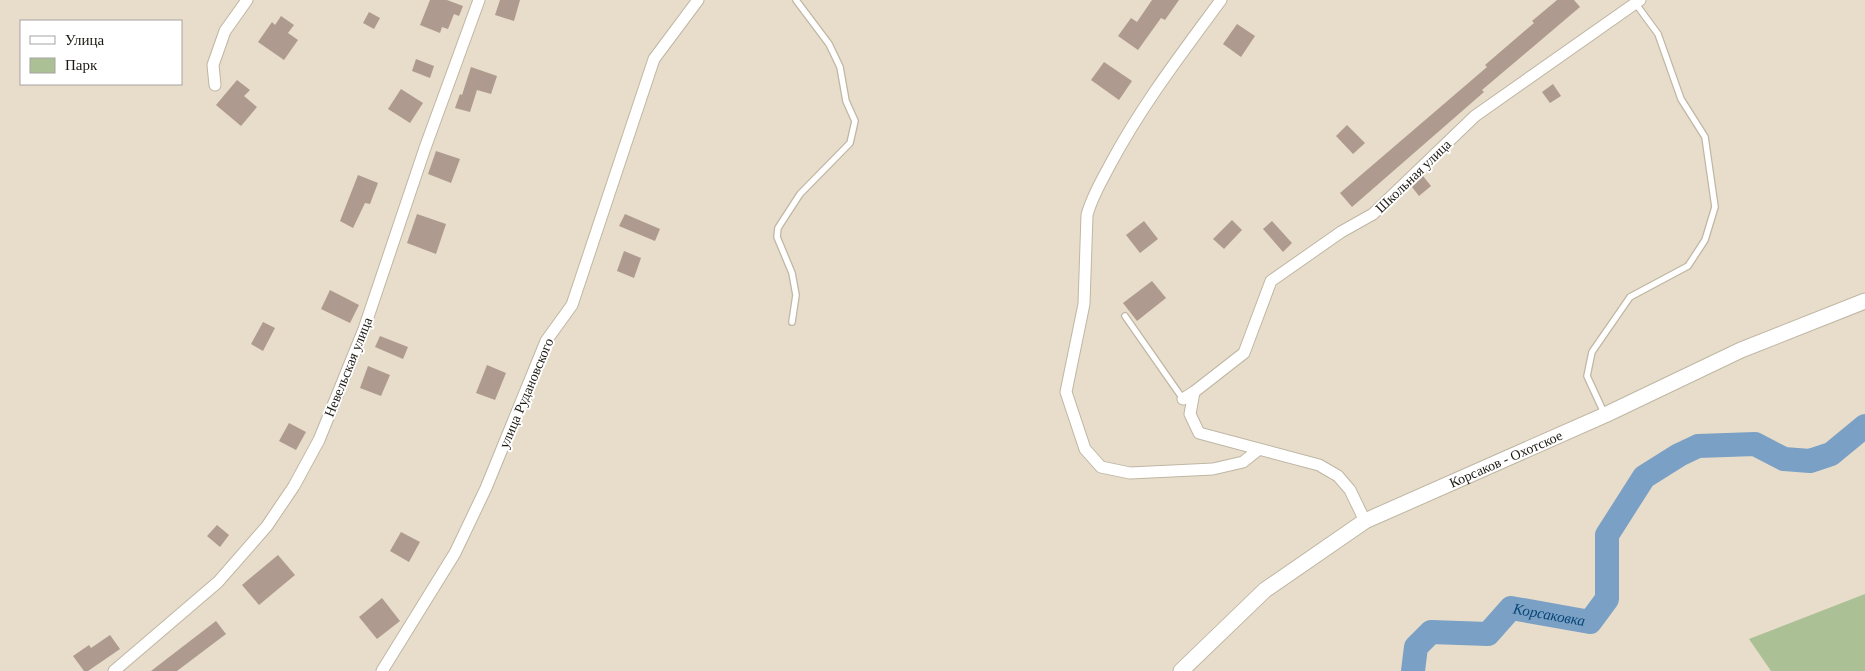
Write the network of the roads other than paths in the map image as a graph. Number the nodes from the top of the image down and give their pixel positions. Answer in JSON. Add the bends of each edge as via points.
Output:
{"nodes":[{"id":1,"x":247,"y":0,"type":"edge"},
{"id":2,"x":480,"y":0,"type":"edge"},
{"id":3,"x":698,"y":0,"type":"edge"},
{"id":4,"x":796,"y":0,"type":"edge"},
{"id":5,"x":1221,"y":0,"type":"edge"},
{"id":6,"x":1636,"y":1,"type":"edge"},
{"id":7,"x":215,"y":84,"type":"dead end"},
{"id":8,"x":1865,"y":301,"type":"edge"},
{"id":9,"x":1126,"y":316,"type":"dead end"},
{"id":10,"x":792,"y":322,"type":"dead end"},
{"id":11,"x":1194,"y":392,"type":"junction"},
{"id":12,"x":1183,"y":399,"type":"joint"},
{"id":13,"x":1604,"y":415,"type":"junction"},
{"id":14,"x":1258,"y":450,"type":"junction"},
{"id":15,"x":1365,"y":521,"type":"junction"},
{"id":16,"x":114,"y":671,"type":"edge"},
{"id":17,"x":382,"y":671,"type":"edge"},
{"id":18,"x":1181,"y":671,"type":"edge"}],
"edges":[{"from":1,"to":7,"type":"street","via":[[225,31],[213,65]]},
{"from":2,"to":16,"type":"street","name":"Невельская улица","via":[[425,148],[364,329],[319,440],[294,486],[267,526],[218,582]]},
{"from":3,"to":17,"type":"street","name":"улица Рудановского","via":[[654,59],[572,305],[546,341],[486,488],[455,553]]},
{"from":4,"to":10,"type":"lane","via":[[829,44],[855,121],[850,143],[800,194],[778,228],[777,237],[792,273],[796,295]]},
{"from":5,"to":14,"type":"street","via":[[1127,133],[1090,201],[1084,304],[1066,392],[1085,449],[1102,466],[1130,474],[1213,468],[1243,462]]},
{"from":6,"to":11,"type":"street","name":"Школьная улица","via":[[1475,116],[1373,214],[1341,232],[1271,282],[1244,353]]},
{"from":6,"to":13,"type":"lane","via":[[1658,34],[1681,99],[1705,137],[1715,207],[1705,240],[1688,266],[1630,298],[1592,352],[1587,376]]},
{"from":8,"to":13,"type":"street","name":"Корсаков - Охотское","via":[[1741,350]]},
{"from":9,"to":12,"type":"lane"},
{"from":11,"to":12,"type":"street","name":"Школьная улица"},
{"from":11,"to":14,"type":"street","via":[[1190,414],[1199,433]]},
{"from":13,"to":15,"type":"street","name":"Корсаков - Охотское"},
{"from":14,"to":15,"type":"street","via":[[1319,465],[1338,476],[1350,490]]},
{"from":15,"to":18,"type":"street","name":"Корсаков - Охотское","via":[[1265,590]]}]}
